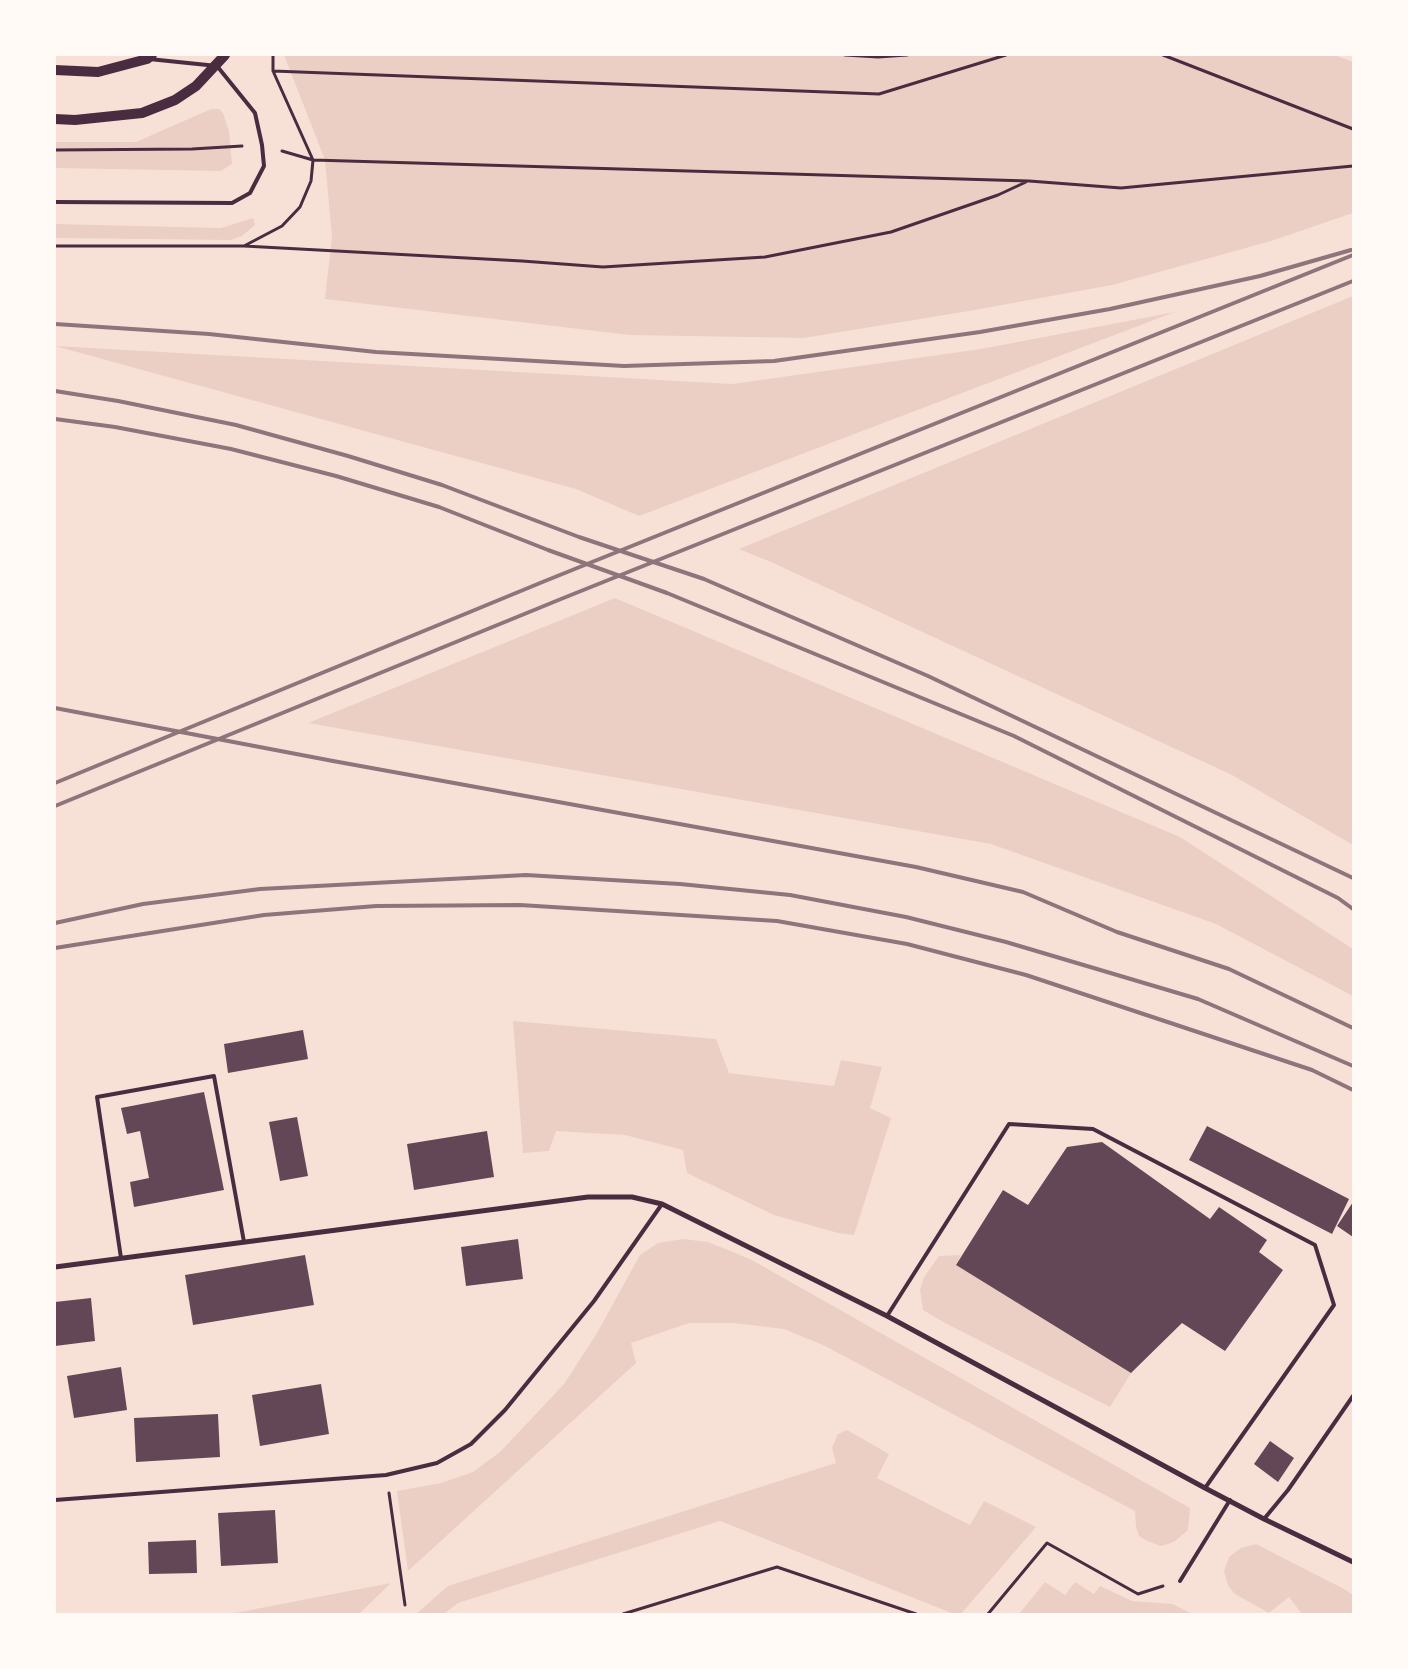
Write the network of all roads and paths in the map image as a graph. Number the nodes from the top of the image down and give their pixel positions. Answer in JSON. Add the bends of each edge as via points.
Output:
{"nodes":[{"id":1,"x":225,"y":55,"type":"edge"},
{"id":2,"x":845,"y":55,"type":"edge"},
{"id":3,"x":907,"y":55,"type":"edge"},
{"id":4,"x":1006,"y":55,"type":"edge"},
{"id":5,"x":1163,"y":55,"type":"edge"},
{"id":6,"x":150,"y":57,"type":"edge"},
{"id":7,"x":217,"y":66,"type":"junction"},
{"id":8,"x":55,"y":70,"type":"edge"},
{"id":9,"x":273,"y":71,"type":"dead end"},
{"id":10,"x":55,"y":120,"type":"edge"},
{"id":11,"x":1353,"y":129,"type":"edge"},
{"id":12,"x":262,"y":145,"type":"junction"},
{"id":13,"x":55,"y":150,"type":"edge"},
{"id":14,"x":1353,"y":166,"type":"edge"},
{"id":15,"x":1029,"y":181,"type":"junction"},
{"id":16,"x":55,"y":202,"type":"edge"},
{"id":17,"x":244,"y":246,"type":"dead end"},
{"id":18,"x":662,"y":1204,"type":"junction"},
{"id":19,"x":244,"y":1242,"type":"junction"},
{"id":20,"x":121,"y":1258,"type":"junction"},
{"id":21,"x":55,"y":1267,"type":"edge"},
{"id":22,"x":887,"y":1316,"type":"junction"},
{"id":23,"x":1353,"y":1396,"type":"edge"},
{"id":24,"x":386,"y":1475,"type":"junction"},
{"id":25,"x":1205,"y":1488,"type":"junction"},
{"id":26,"x":55,"y":1500,"type":"edge"},
{"id":27,"x":1230,"y":1500,"type":"junction"},
{"id":28,"x":1264,"y":1519,"type":"junction"},
{"id":29,"x":1353,"y":1562,"type":"edge"},
{"id":30,"x":1180,"y":1581,"type":"joint"},
{"id":31,"x":405,"y":1605,"type":"dead end"},
{"id":32,"x":623,"y":1614,"type":"edge"},
{"id":33,"x":916,"y":1614,"type":"edge"},
{"id":34,"x":988,"y":1614,"type":"edge"}],
"edges":[{"from":1,"to":7,"type":"main road"},
{"from":2,"to":3,"type":"path"},
{"from":4,"to":9,"type":"path","via":[[879,94]]},
{"from":5,"to":11,"type":"path"},
{"from":6,"to":7,"type":"lane"},
{"from":6,"to":8,"type":"main road","via":[[98,72]]},
{"from":7,"to":10,"type":"main road","via":[[175,100],[142,113]]},
{"from":7,"to":12,"type":"lane","via":[[255,113]]},
{"from":12,"to":13,"type":"path","via":[[192,150]]},
{"from":12,"to":15,"type":"path","via":[[313,160]]},
{"from":12,"to":16,"type":"lane","via":[[264,166],[250,193],[232,203]]},
{"from":14,"to":15,"type":"path","via":[[1121,188]]},
{"from":15,"to":17,"type":"path","via":[[998,196],[891,232],[765,257],[603,267]]},
{"from":18,"to":19,"type":"street","via":[[632,1197],[588,1197]]},
{"from":18,"to":22,"type":"street"},
{"from":18,"to":24,"type":"lane","via":[[594,1301],[504,1410],[471,1444],[437,1462]]},
{"from":19,"to":20,"type":"street"},
{"from":19,"to":20,"type":"lane","via":[[214,1076],[97,1097]]},
{"from":20,"to":21,"type":"street"},
{"from":22,"to":25,"type":"street"},
{"from":22,"to":25,"type":"lane","via":[[1009,1124],[1093,1129],[1315,1245],[1334,1305]]},
{"from":23,"to":28,"type":"lane"},
{"from":24,"to":26,"type":"lane"},
{"from":24,"to":31,"type":"path"},
{"from":25,"to":27,"type":"street"},
{"from":27,"to":28,"type":"street"},
{"from":27,"to":30,"type":"lane"},
{"from":28,"to":29,"type":"street"},
{"from":30,"to":34,"type":"path","via":[[1138,1594],[1047,1543]]},
{"from":32,"to":33,"type":"path","via":[[777,1567]]}]}
